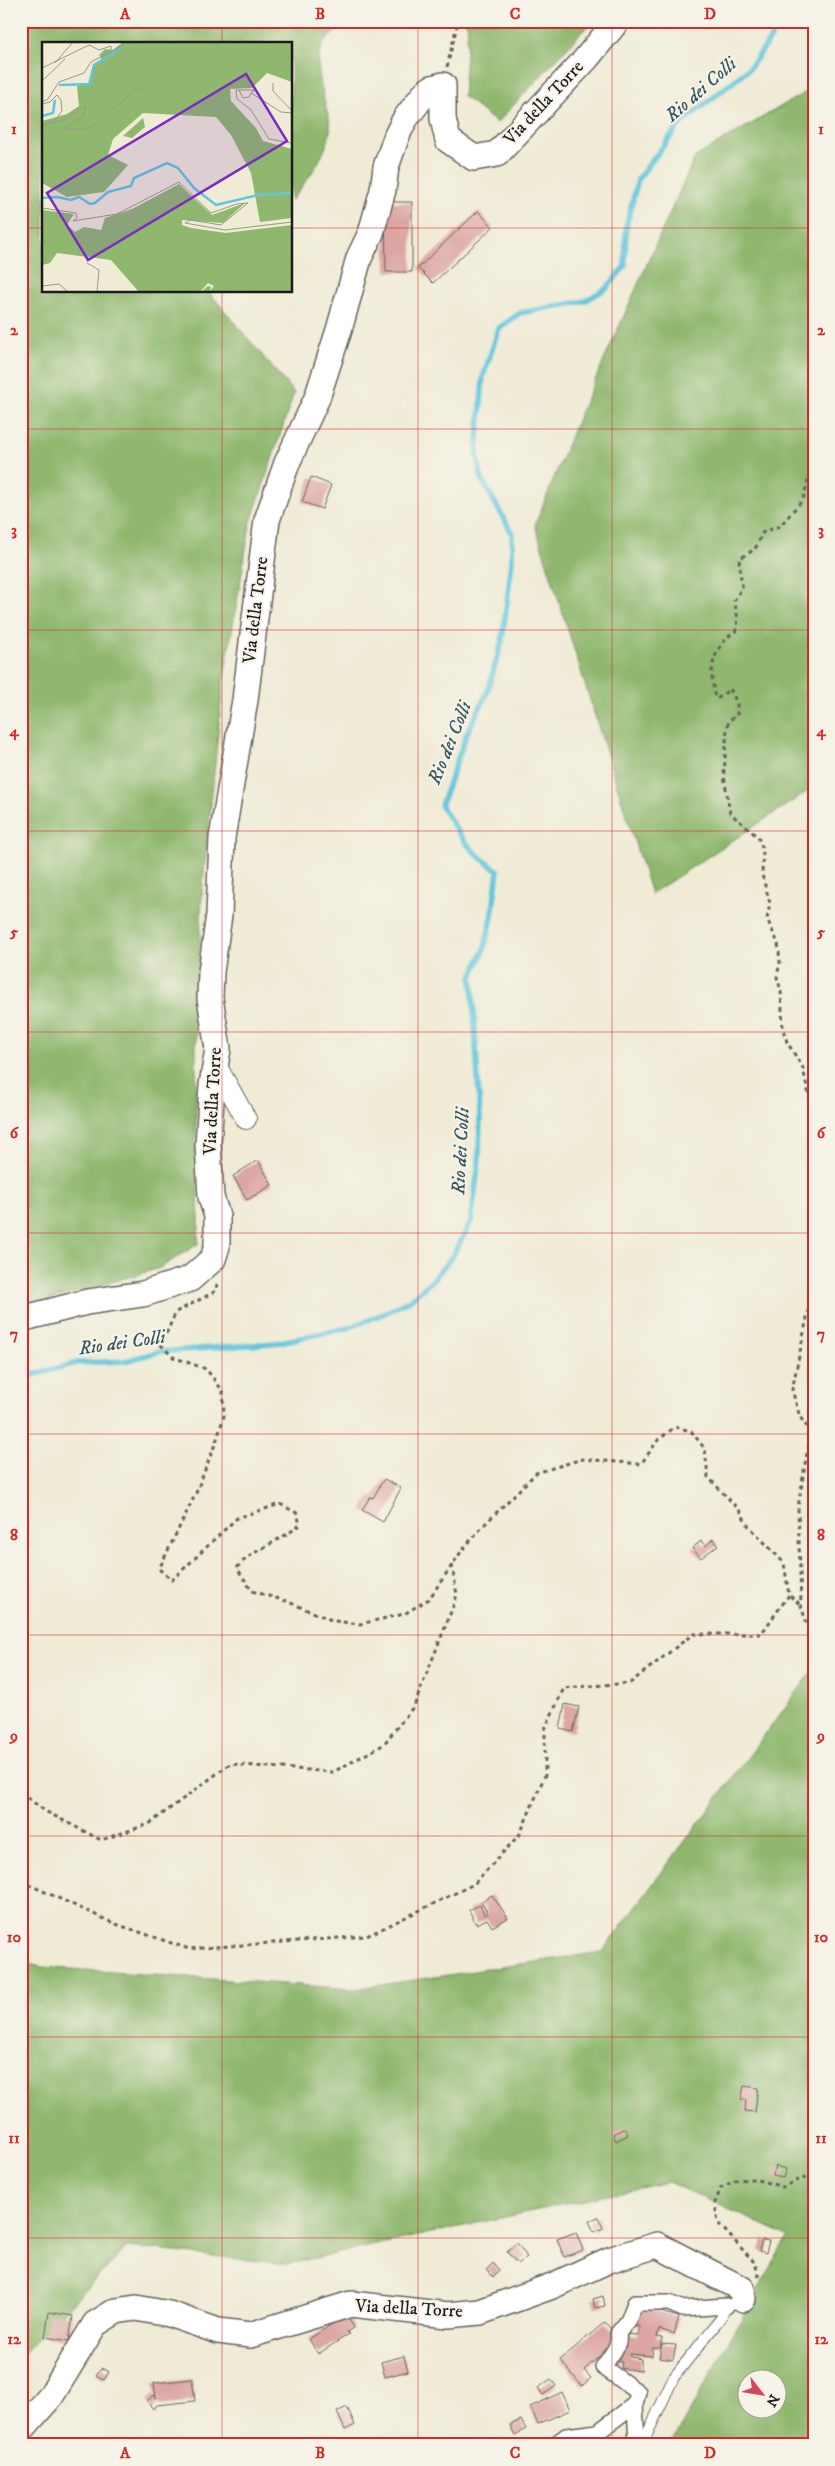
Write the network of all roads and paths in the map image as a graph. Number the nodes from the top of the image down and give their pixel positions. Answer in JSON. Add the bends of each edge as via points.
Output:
{"nodes":[{"id":1,"x":458,"y":21,"type":"edge"},
{"id":2,"x":617,"y":21,"type":"edge"},
{"id":3,"x":444,"y":85,"type":"junction"},
{"id":4,"x":21,"y":92,"type":"edge"},
{"id":5,"x":21,"y":123,"type":"edge"},
{"id":6,"x":814,"y":474,"type":"edge"},
{"id":7,"x":216,"y":1065,"type":"junction"},
{"id":8,"x":246,"y":1119,"type":"dead end"},
{"id":9,"x":814,"y":1119,"type":"edge"},
{"id":10,"x":814,"y":1284,"type":"edge"},
{"id":11,"x":21,"y":1320,"type":"edge"},
{"id":12,"x":161,"y":1345,"type":"dead end"},
{"id":13,"x":813,"y":1432,"type":"edge"},
{"id":14,"x":814,"y":1450,"type":"edge"},
{"id":15,"x":807,"y":1453,"type":"junction"},
{"id":16,"x":452,"y":1565,"type":"junction"},
{"id":17,"x":789,"y":1595,"type":"junction"},
{"id":18,"x":801,"y":1605,"type":"junction"},
{"id":19,"x":814,"y":1628,"type":"edge"},
{"id":20,"x":21,"y":1793,"type":"edge"},
{"id":21,"x":21,"y":1881,"type":"edge"},
{"id":22,"x":814,"y":2173,"type":"edge"},
{"id":23,"x":735,"y":2302,"type":"junction"},
{"id":24,"x":635,"y":2404,"type":"junction"},
{"id":25,"x":21,"y":2430,"type":"edge"},
{"id":26,"x":554,"y":2445,"type":"edge"},
{"id":27,"x":636,"y":2445,"type":"edge"},
{"id":28,"x":642,"y":2445,"type":"edge"}],
"edges":[{"from":1,"to":3,"type":"path"},
{"from":2,"to":3,"type":"street","name":"Via della Torre","via":[[497,154],[474,158],[448,140],[442,119]]},
{"from":3,"to":7,"type":"street","name":"Via della Torre","via":[[426,92],[405,119],[398,135],[386,166],[371,233],[359,258],[317,398],[287,462],[267,520],[245,700],[222,838],[219,915],[210,998],[218,1049]]},
{"from":4,"to":5,"type":"path"},
{"from":6,"to":9,"type":"path","via":[[809,478],[803,499],[780,526],[763,532],[755,549],[739,559],[742,588],[734,602],[738,610],[736,631],[725,638],[718,649],[710,673],[713,694],[717,699],[730,689],[737,703],[737,716],[729,720],[727,728],[724,783],[730,813],[758,836],[763,850],[762,875],[770,903],[767,919],[778,943],[780,962],[777,977],[783,1029],[787,1042],[804,1068]]},
{"from":7,"to":8,"type":"street"},
{"from":7,"to":11,"type":"street","name":"Via della Torre","via":[[208,1144],[211,1197],[217,1216],[217,1246],[213,1259],[190,1279],[181,1282],[143,1294],[87,1302]]},
{"from":10,"to":13,"type":"path","via":[[792,1390],[800,1417]]},
{"from":12,"to":16,"type":"path","via":[[172,1357],[206,1369],[223,1391],[224,1416],[217,1439],[196,1493],[159,1569],[172,1580],[237,1518],[280,1504],[296,1513],[300,1525],[287,1536],[243,1558],[237,1568],[252,1592],[286,1601],[334,1622],[360,1624],[404,1614],[429,1599]]},
{"from":13,"to":15,"type":"path"},
{"from":14,"to":15,"type":"path"},
{"from":15,"to":18,"type":"path","via":[[798,1507]]},
{"from":16,"to":17,"type":"path","via":[[484,1525],[536,1473],[582,1459],[641,1464],[658,1440],[675,1427],[691,1431],[705,1450],[708,1477],[784,1562]]},
{"from":16,"to":20,"type":"path","via":[[457,1595],[414,1706],[383,1745],[333,1772],[230,1764],[149,1824],[101,1840],[45,1811]]},
{"from":17,"to":18,"type":"path"},
{"from":17,"to":21,"type":"path","via":[[761,1634],[693,1634],[630,1683],[564,1688],[545,1729],[545,1775],[520,1834],[474,1884],[367,1936],[188,1949],[113,1923]]},
{"from":18,"to":19,"type":"path","via":[[807,1625]]},
{"from":22,"to":23,"type":"path","via":[[783,2187],[754,2179],[736,2180],[721,2188],[715,2202],[718,2223],[755,2263],[760,2276]]},
{"from":23,"to":24,"type":"street","via":[[684,2309],[669,2303],[635,2303],[618,2333],[617,2346],[603,2366],[638,2392]]},
{"from":23,"to":25,"type":"street","name":"Via della Torre","via":[[742,2289],[657,2245],[609,2260],[552,2286],[480,2312],[448,2314],[351,2304],[250,2335],[218,2331],[169,2314],[136,2308],[116,2311],[95,2324],[51,2396]]},
{"from":23,"to":28,"type":"lane","via":[[674,2378]]},
{"from":24,"to":26,"type":"street","via":[[598,2432],[566,2436]]},
{"from":24,"to":27,"type":"street"}]}
